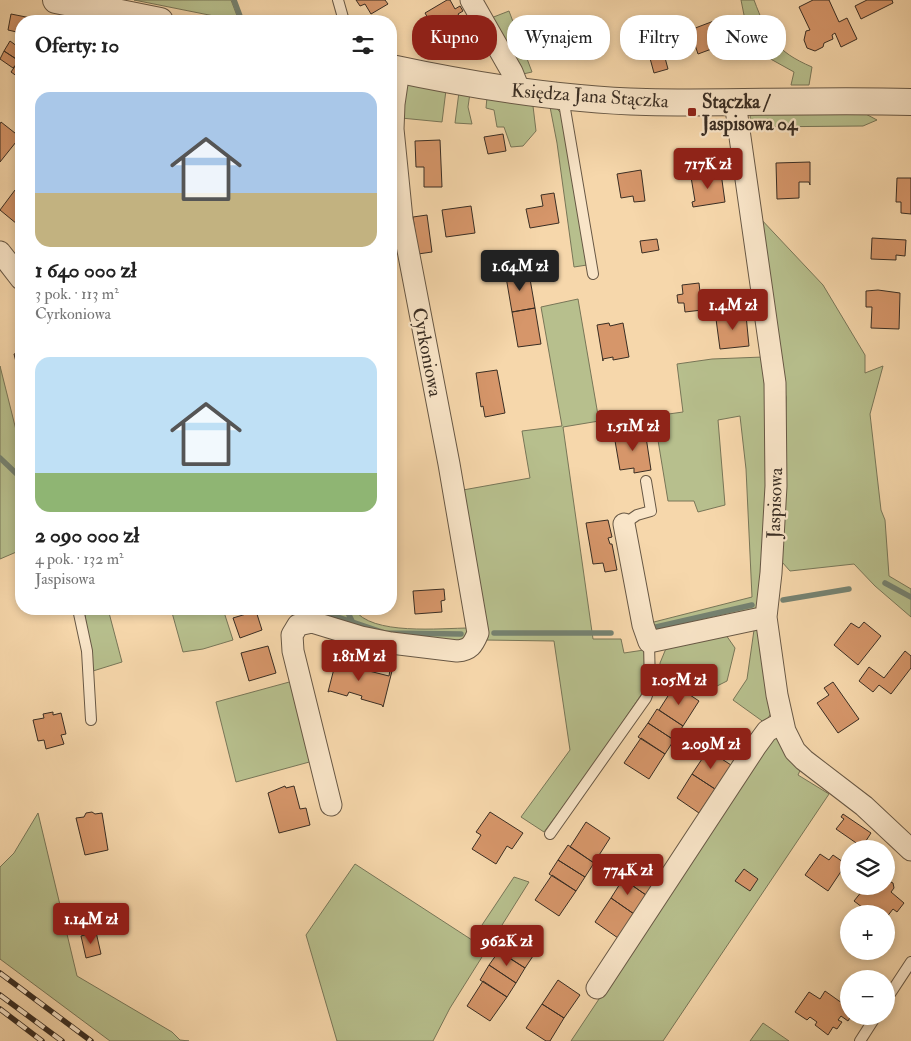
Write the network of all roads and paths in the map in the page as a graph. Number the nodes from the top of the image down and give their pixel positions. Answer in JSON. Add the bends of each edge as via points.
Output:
{"nodes":[{"id":1,"x":56,"y":0,"type":"edge"},
{"id":2,"x":338,"y":0,"type":"edge"},
{"id":3,"x":471,"y":0,"type":"edge"},
{"id":4,"x":130,"y":15,"type":"edge"},
{"id":5,"x":342,"y":15,"type":"edge"},
{"id":6,"x":397,"y":69,"type":"edge"},
{"id":7,"x":520,"y":92,"type":"junction"},
{"id":8,"x":563,"y":96,"type":"junction"},
{"id":9,"x":736,"y":102,"type":"junction"},
{"id":10,"x":911,"y":102,"type":"edge"},
{"id":11,"x":397,"y":174,"type":"edge"},
{"id":12,"x":0,"y":252,"type":"edge"},
{"id":13,"x":15,"y":271,"type":"edge"},
{"id":14,"x":593,"y":274,"type":"dead end"},
{"id":15,"x":646,"y":481,"type":"dead end"},
{"id":16,"x":624,"y":524,"type":"joint"},
{"id":17,"x":79,"y":615,"type":"edge"},
{"id":18,"x":766,"y":617,"type":"junction"},
{"id":19,"x":649,"y":642,"type":"junction"},
{"id":20,"x":91,"y":720,"type":"dead end"},
{"id":21,"x":783,"y":722,"type":"junction"},
{"id":22,"x":332,"y":805,"type":"dead end"},
{"id":23,"x":550,"y":834,"type":"dead end"},
{"id":24,"x":911,"y":850,"type":"edge"},
{"id":25,"x":911,"y":962,"type":"edge"},
{"id":26,"x":895,"y":986,"type":"edge"},
{"id":27,"x":597,"y":988,"type":"dead end"},
{"id":28,"x":870,"y":1025,"type":"edge"},
{"id":29,"x":860,"y":1041,"type":"edge"}],
"edges":[{"from":1,"to":4,"type":"street"},
{"from":2,"to":5,"type":"lane"},
{"from":3,"to":7,"type":"street"},
{"from":6,"to":7,"type":"street","name":"Księdza Jana Stączka"},
{"from":7,"to":8,"type":"street","name":"Księdza Jana Stączka"},
{"from":8,"to":9,"type":"street","name":"Księdza Jana Stączka","via":[[647,102]]},
{"from":8,"to":14,"type":"lane"},
{"from":9,"to":10,"type":"street","name":"Księdza Jana Stączka"},
{"from":9,"to":18,"type":"street","name":"Jaspisowa","via":[[775,383],[776,486]]},
{"from":11,"to":22,"type":"street","name":"Cyrkoniowa","via":[[402,219],[478,633],[466,650],[457,651],[391,643],[312,622],[298,625],[292,635],[293,651]]},
{"from":12,"to":13,"type":"street"},
{"from":15,"to":16,"type":"lane","via":[[651,511],[637,514]]},
{"from":16,"to":19,"type":"street"},
{"from":17,"to":20,"type":"lane","via":[[87,650]]},
{"from":18,"to":19,"type":"street"},
{"from":18,"to":21,"type":"street","name":"Jaspisowa"},
{"from":19,"to":23,"type":"lane","via":[[650,687],[646,698]]},
{"from":21,"to":24,"type":"street","name":"Jaspisowa","via":[[795,752],[864,806]]},
{"from":21,"to":27,"type":"street","via":[[767,731],[756,746]]},
{"from":25,"to":26,"type":"lane"},
{"from":28,"to":29,"type":"lane"}]}
